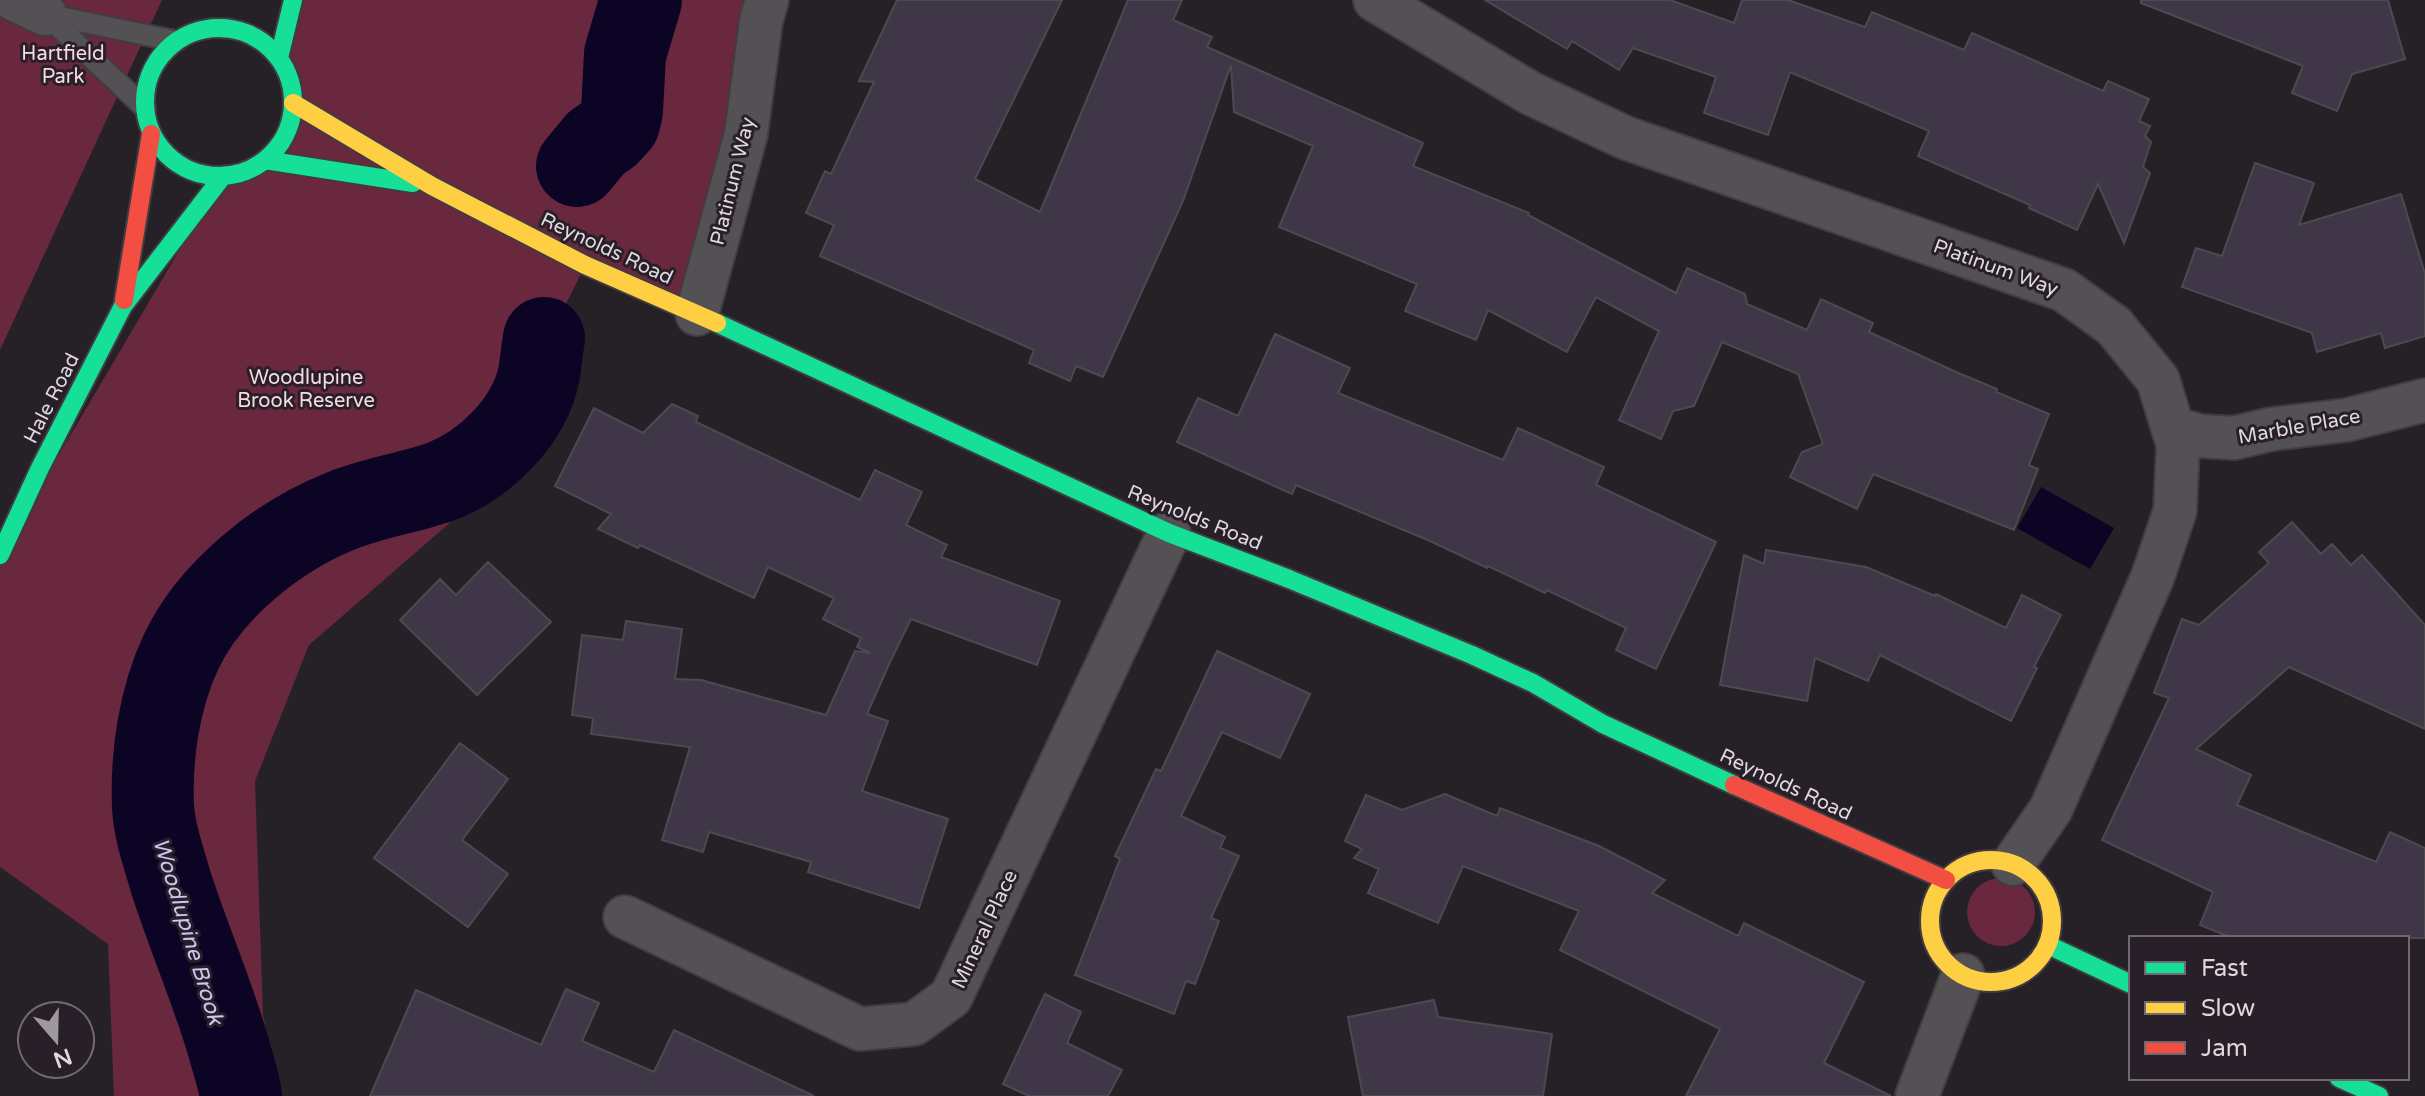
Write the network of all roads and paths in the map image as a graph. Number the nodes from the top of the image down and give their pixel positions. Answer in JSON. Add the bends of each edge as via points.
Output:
{"nodes":[{"id":1,"x":293,"y":0,"type":"edge"},
{"id":2,"x":767,"y":0,"type":"edge"},
{"id":3,"x":1375,"y":0,"type":"edge"},
{"id":4,"x":30,"y":7,"type":"edge"},
{"id":5,"x":226,"y":9,"type":"dead end"},
{"id":6,"x":212,"y":28,"type":"junction"},
{"id":7,"x":175,"y":41,"type":"junction"},
{"id":8,"x":279,"y":58,"type":"junction"},
{"id":9,"x":293,"y":103,"type":"junction"},
{"id":10,"x":145,"y":108,"type":"junction"},
{"id":11,"x":151,"y":134,"type":"junction"},
{"id":12,"x":265,"y":160,"type":"junction"},
{"id":13,"x":223,"y":176,"type":"junction"},
{"id":14,"x":432,"y":186,"type":"junction"},
{"id":15,"x":123,"y":306,"type":"junction"},
{"id":16,"x":697,"y":314,"type":"junction"},
{"id":17,"x":2425,"y":400,"type":"edge"},
{"id":18,"x":2173,"y":428,"type":"junction"},
{"id":19,"x":1169,"y":533,"type":"junction"},
{"id":20,"x":0,"y":555,"type":"edge"},
{"id":21,"x":2013,"y":864,"type":"junction"},
{"id":22,"x":1946,"y":880,"type":"junction"},
{"id":23,"x":625,"y":917,"type":"dead end"},
{"id":24,"x":2048,"y":945,"type":"junction"},
{"id":25,"x":1963,"y":975,"type":"junction"},
{"id":26,"x":2129,"y":983,"type":"edge"},
{"id":27,"x":2343,"y":1080,"type":"edge"},
{"id":28,"x":1917,"y":1096,"type":"edge"},
{"id":29,"x":2379,"y":1096,"type":"edge"}],
"edges":[{"from":1,"to":8,"type":"street"},
{"from":2,"to":16,"type":"street","name":"Platinum Way","via":[[746,134]]},
{"from":3,"to":18,"type":"street","name":"Platinum Way","via":[[1530,93],[1626,138],[2064,290],[2114,326],[2158,380]]},
{"from":4,"to":7,"type":"lane"},
{"from":4,"to":10,"type":"lane"},
{"from":5,"to":6,"type":"street"},
{"from":6,"to":7,"type":"street"},
{"from":6,"to":8,"type":"street","via":[[238,30],[261,40]]},
{"from":7,"to":10,"type":"street","via":[[157,60],[146,83]]},
{"from":8,"to":9,"type":"street","via":[[290,79]]},
{"from":9,"to":12,"type":"street","via":[[286,133]]},
{"from":9,"to":14,"type":"street","name":"Reynolds Road"},
{"from":10,"to":11,"type":"street"},
{"from":11,"to":13,"type":"street","via":[[181,166]]},
{"from":11,"to":15,"type":"street","name":"Hale Road"},
{"from":12,"to":13,"type":"street"},
{"from":12,"to":14,"type":"street","name":"Reynolds Road"},
{"from":13,"to":15,"type":"street","name":"Hale Road"},
{"from":14,"to":16,"type":"street","name":"Reynolds Road","via":[[585,265]]},
{"from":15,"to":20,"type":"street","name":"Hale Road"},
{"from":16,"to":19,"type":"street","name":"Reynolds Road"},
{"from":17,"to":18,"type":"street","name":"Marble Place","via":[[2347,420],[2234,438]]},
{"from":18,"to":21,"type":"street","name":"Platinum Way","via":[[2178,445],[2175,511],[2153,576],[2051,809]]},
{"from":19,"to":22,"type":"street","name":"Reynolds Road","via":[[1472,655],[1603,724]]},
{"from":19,"to":23,"type":"street","name":"Mineral Place","via":[[951,997],[927,1015],[914,1024],[860,1029]]},
{"from":21,"to":22,"type":"street","via":[[1978,862]]},
{"from":21,"to":24,"type":"street","via":[[2030,874],[2051,907]]},
{"from":22,"to":25,"type":"street","via":[[1930,913],[1931,932],[1948,965]]},
{"from":24,"to":25,"type":"street","via":[[2022,975],[2003,982]]},
{"from":24,"to":26,"type":"street"},
{"from":25,"to":28,"type":"street"},
{"from":27,"to":29,"type":"street"}]}
